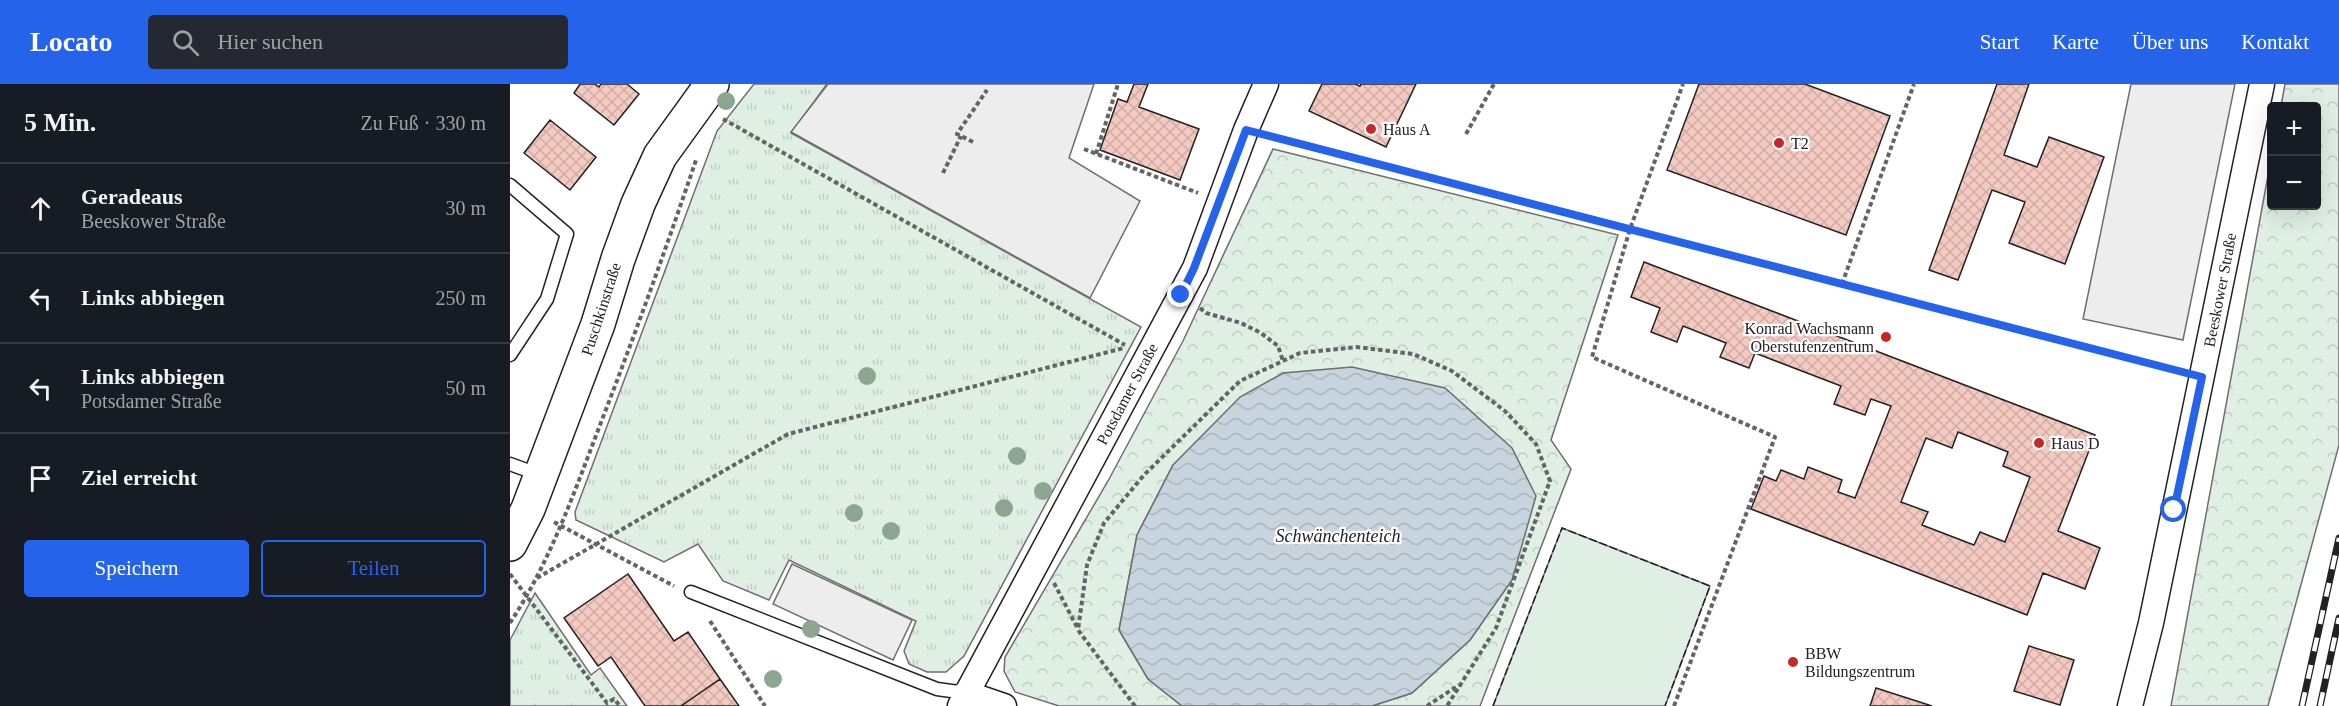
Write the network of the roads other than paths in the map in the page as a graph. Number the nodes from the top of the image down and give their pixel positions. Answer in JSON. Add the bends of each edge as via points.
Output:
{"nodes":[{"id":1,"x":712,"y":84,"type":"edge"},
{"id":2,"x":1266,"y":84,"type":"edge"},
{"id":3,"x":2262,"y":84,"type":"edge"},
{"id":4,"x":510,"y":185,"type":"edge"},
{"id":5,"x":510,"y":355,"type":"edge"},
{"id":6,"x":510,"y":465,"type":"edge"},
{"id":7,"x":540,"y":475,"type":"junction"},
{"id":8,"x":510,"y":544,"type":"edge"},
{"id":9,"x":691,"y":592,"type":"road end"},
{"id":10,"x":963,"y":700,"type":"edge"},
{"id":11,"x":1004,"y":706,"type":"edge"},
{"id":12,"x":2130,"y":706,"type":"edge"}],
"edges":[{"from":1,"to":7,"type":"street","name":"Puschkinstraße","via":[[660,156],[638,204],[598,324]]},
{"from":2,"to":10,"type":"street","name":"Potsdamer Straße","via":[[1181,295]]},
{"from":3,"to":12,"type":"street","name":"Beeskower Straße","via":[[2151,623]]},
{"from":4,"to":5,"type":"lane","via":[[567,234],[547,299]]},
{"from":6,"to":7,"type":"lane"},
{"from":7,"to":8,"type":"street","name":"Puschkinstraße"},
{"from":9,"to":10,"type":"lane"},
{"from":10,"to":11,"type":"street"}]}
